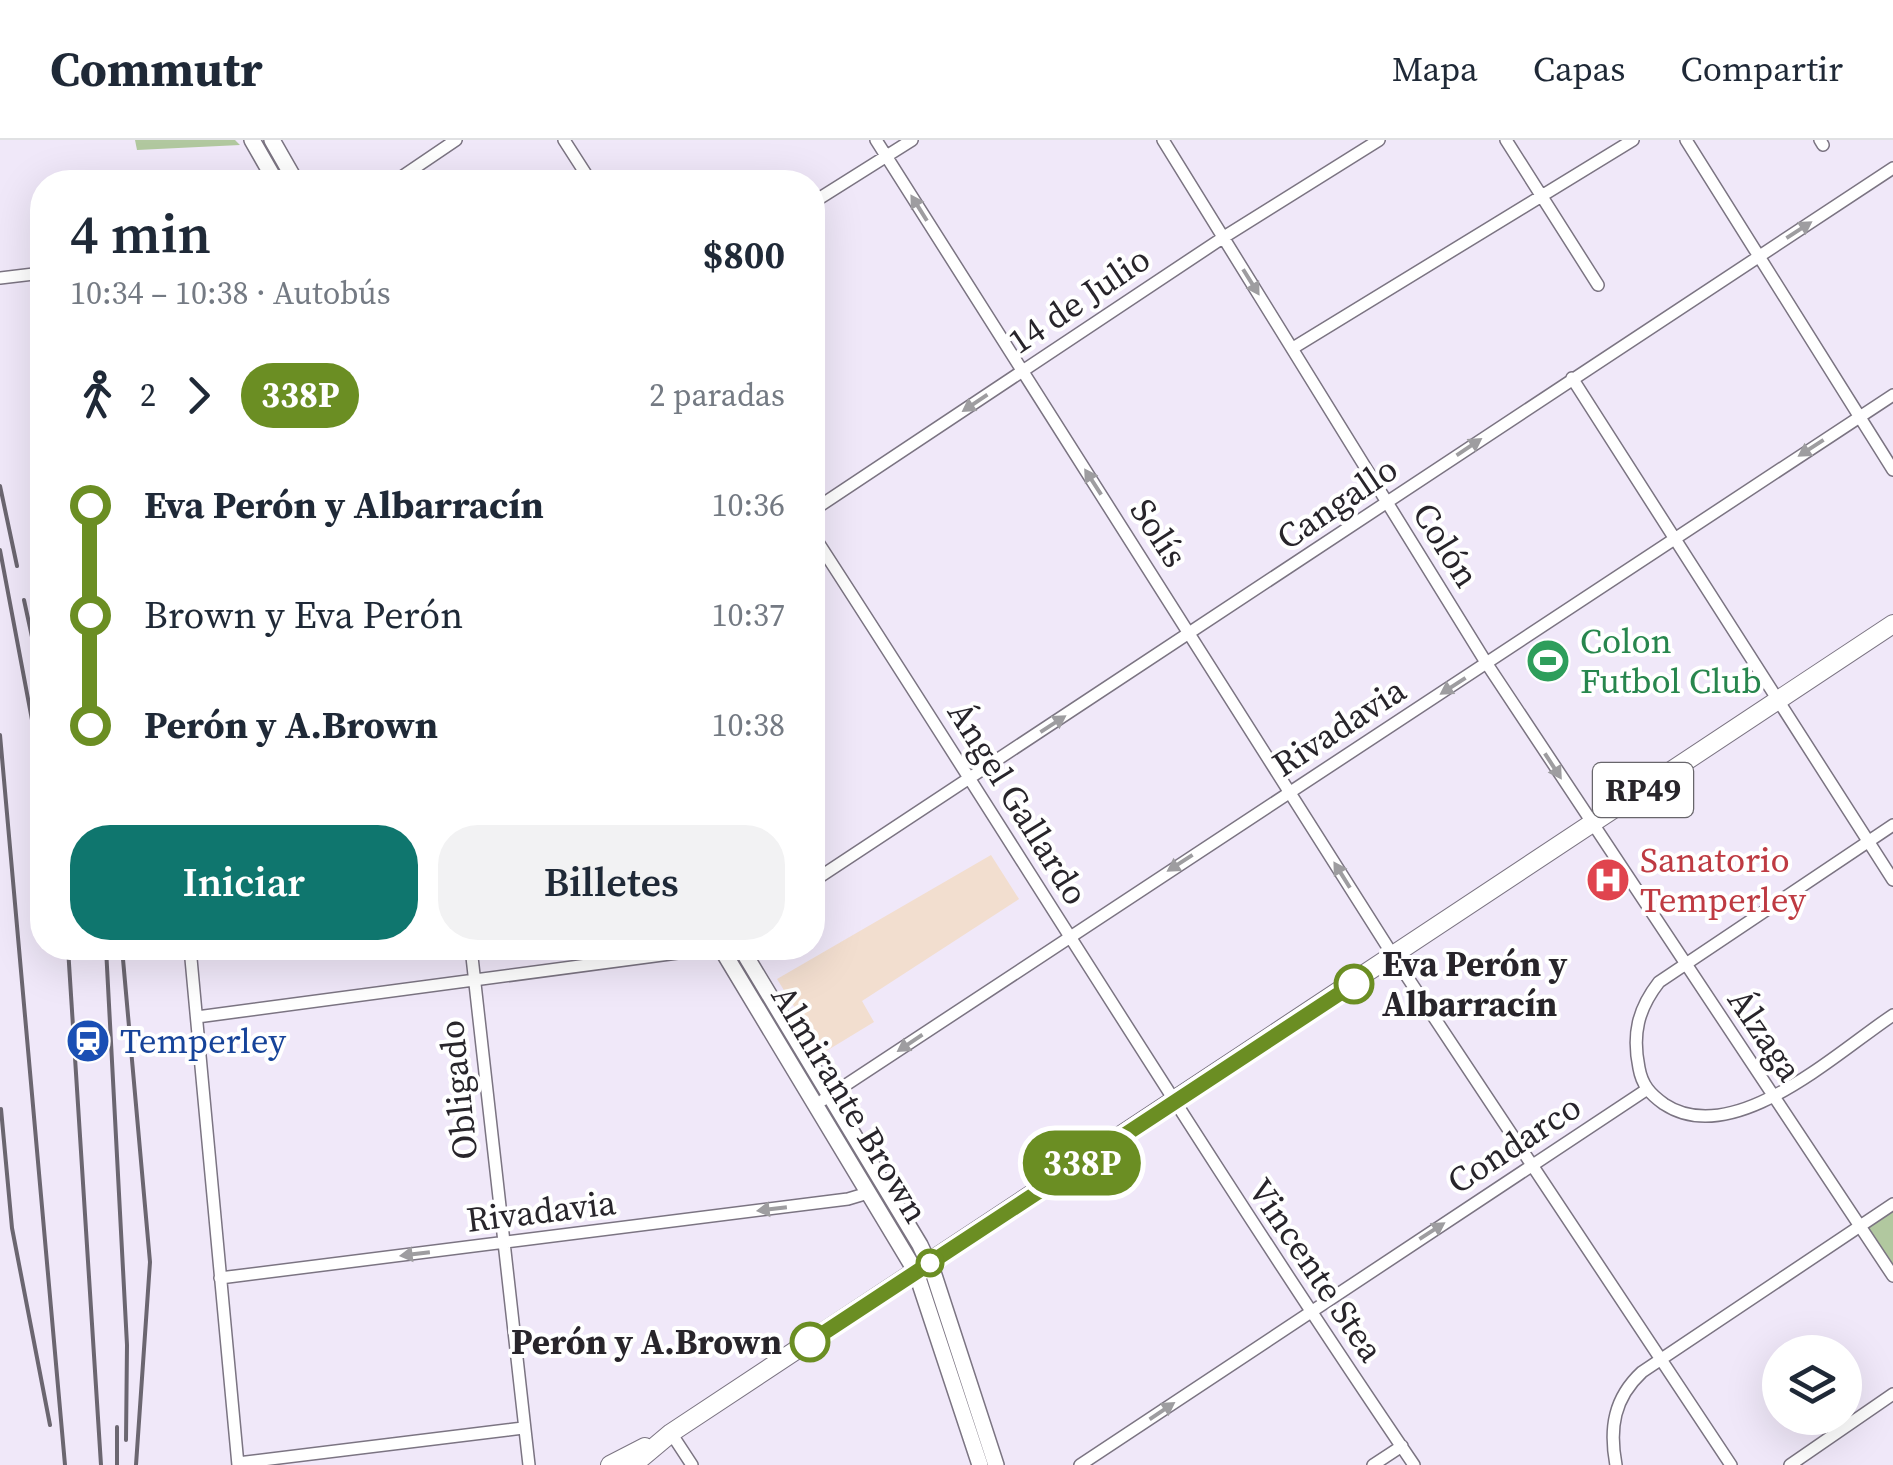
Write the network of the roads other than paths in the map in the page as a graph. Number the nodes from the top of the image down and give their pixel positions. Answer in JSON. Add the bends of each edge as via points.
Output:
{"nodes":[{"id":1,"x":252,"y":140,"type":"edge"},
{"id":2,"x":272,"y":140,"type":"edge"},
{"id":3,"x":456,"y":140,"type":"edge"},
{"id":4,"x":564,"y":140,"type":"edge"},
{"id":5,"x":876,"y":140,"type":"edge"},
{"id":6,"x":912,"y":140,"type":"edge"},
{"id":7,"x":1163,"y":140,"type":"edge"},
{"id":8,"x":1379,"y":140,"type":"edge"},
{"id":9,"x":1506,"y":140,"type":"edge"},
{"id":10,"x":1632,"y":140,"type":"edge"},
{"id":11,"x":1686,"y":140,"type":"edge"},
{"id":12,"x":886,"y":156,"type":"junction"},
{"id":13,"x":1893,"y":168,"type":"edge"},
{"id":14,"x":269,"y":170,"type":"edge"},
{"id":15,"x":289,"y":170,"type":"edge"},
{"id":16,"x":412,"y":170,"type":"edge"},
{"id":17,"x":583,"y":170,"type":"edge"},
{"id":18,"x":825,"y":195,"type":"edge"},
{"id":19,"x":1542,"y":196,"type":"junction"},
{"id":20,"x":1224,"y":236,"type":"junction"},
{"id":21,"x":1759,"y":256,"type":"junction"},
{"id":22,"x":30,"y":274,"type":"edge"},
{"id":23,"x":0,"y":278,"type":"edge"},
{"id":24,"x":1598,"y":285,"type":"dead end"},
{"id":25,"x":1293,"y":348,"type":"junction"},
{"id":26,"x":1021,"y":372,"type":"junction"},
{"id":27,"x":1572,"y":378,"type":"junction"},
{"id":28,"x":1893,"y":395,"type":"edge"},
{"id":29,"x":1859,"y":417,"type":"junction"},
{"id":30,"x":1893,"y":470,"type":"edge"},
{"id":31,"x":1387,"y":502,"type":"junction"},
{"id":32,"x":825,"y":503,"type":"edge"},
{"id":33,"x":1672,"y":539,"type":"junction"},
{"id":34,"x":825,"y":553,"type":"edge"},
{"id":35,"x":1893,"y":624,"type":"edge"},
{"id":36,"x":1191,"y":634,"type":"junction"},
{"id":37,"x":1487,"y":664,"type":"junction"},
{"id":38,"x":1778,"y":700,"type":"junction"},
{"id":39,"x":971,"y":778,"type":"junction"},
{"id":40,"x":1289,"y":792,"type":"junction"},
{"id":41,"x":1592,"y":825,"type":"junction"},
{"id":42,"x":1893,"y":825,"type":"edge"},
{"id":43,"x":1868,"y":842,"type":"junction"},
{"id":44,"x":825,"y":873,"type":"edge"},
{"id":45,"x":1893,"y":880,"type":"edge"},
{"id":46,"x":1069,"y":936,"type":"junction"},
{"id":47,"x":1394,"y":958,"type":"junction"},
{"id":48,"x":191,"y":960,"type":"edge"},
{"id":49,"x":472,"y":960,"type":"edge"},
{"id":50,"x":632,"y":960,"type":"edge"},
{"id":51,"x":725,"y":960,"type":"edge"},
{"id":52,"x":748,"y":960,"type":"edge"},
{"id":53,"x":1684,"y":963,"type":"junction"},
{"id":54,"x":475,"y":982,"type":"junction"},
{"id":55,"x":1893,"y":1015,"type":"edge"},
{"id":56,"x":196,"y":1017,"type":"junction"},
{"id":57,"x":1646,"y":1090,"type":"junction"},
{"id":58,"x":1773,"y":1095,"type":"junction"},
{"id":59,"x":830,"y":1096,"type":"junction"},
{"id":60,"x":815,"y":1104,"type":"junction"},
{"id":61,"x":1173,"y":1104,"type":"junction"},
{"id":62,"x":1534,"y":1164,"type":"junction"},
{"id":63,"x":868,"y":1193,"type":"junction"},
{"id":64,"x":1893,"y":1204,"type":"edge"},
{"id":65,"x":1860,"y":1226,"type":"junction"},
{"id":66,"x":501,"y":1244,"type":"junction"},
{"id":67,"x":922,"y":1268,"type":"junction"},
{"id":68,"x":1893,"y":1276,"type":"edge"},
{"id":69,"x":220,"y":1278,"type":"junction"},
{"id":70,"x":1310,"y":1312,"type":"junction"},
{"id":71,"x":1662,"y":1357,"type":"junction"},
{"id":72,"x":1893,"y":1394,"type":"edge"},
{"id":73,"x":523,"y":1428,"type":"junction"},
{"id":74,"x":665,"y":1437,"type":"junction"},
{"id":75,"x":1402,"y":1446,"type":"junction"},
{"id":76,"x":238,"y":1464,"type":"edge"},
{"id":77,"x":529,"y":1465,"type":"edge"},
{"id":78,"x":610,"y":1465,"type":"edge"},
{"id":79,"x":634,"y":1465,"type":"edge"},
{"id":80,"x":692,"y":1465,"type":"edge"},
{"id":81,"x":980,"y":1465,"type":"edge"},
{"id":82,"x":996,"y":1465,"type":"edge"},
{"id":83,"x":1080,"y":1465,"type":"edge"},
{"id":84,"x":1373,"y":1465,"type":"edge"},
{"id":85,"x":1414,"y":1465,"type":"edge"},
{"id":86,"x":1616,"y":1465,"type":"edge"},
{"id":87,"x":1732,"y":1465,"type":"edge"},
{"id":88,"x":1790,"y":1465,"type":"edge"}],
"edges":[{"from":1,"to":14,"type":"main road"},
{"from":2,"to":15,"type":"main road"},
{"from":3,"to":16,"type":"street"},
{"from":4,"to":17,"type":"street"},
{"from":5,"to":12,"type":"street","name":"Solís"},
{"from":6,"to":12,"type":"street"},
{"from":7,"to":20,"type":"street","name":"Colón"},
{"from":8,"to":20,"type":"street","name":"14 de Julio"},
{"from":9,"to":19,"type":"street"},
{"from":10,"to":19,"type":"street"},
{"from":11,"to":21,"type":"street"},
{"from":12,"to":18,"type":"street"},
{"from":26,"to":12,"type":"street","name":"Solís","one_way":true},
{"from":21,"to":13,"type":"street","name":"Cangallo","one_way":true},
{"from":19,"to":24,"type":"street"},
{"from":19,"to":25,"type":"street"},
{"from":20,"to":25,"type":"street","name":"Colón","one_way":true},
{"from":20,"to":26,"type":"street","name":"14 de Julio"},
{"from":21,"to":27,"type":"street","name":"Cangallo"},
{"from":21,"to":29,"type":"street"},
{"from":22,"to":23,"type":"street"},
{"from":25,"to":31,"type":"street","name":"Colón"},
{"from":26,"to":32,"type":"street","name":"14 de Julio","one_way":true},
{"from":36,"to":26,"type":"street","name":"Solís","one_way":true},
{"from":31,"to":27,"type":"street","name":"Cangallo","one_way":true},
{"from":27,"to":33,"type":"street"},
{"from":28,"to":29,"type":"street","name":"Rivadavia"},
{"from":29,"to":30,"type":"street"},
{"from":29,"to":33,"type":"street","name":"Rivadavia","one_way":true},
{"from":31,"to":36,"type":"street","name":"Cangallo"},
{"from":31,"to":37,"type":"street","name":"Colón"},
{"from":33,"to":37,"type":"street","name":"Rivadavia"},
{"from":33,"to":38,"type":"street"},
{"from":34,"to":39,"type":"street","name":"Ángel Gallardo"},
{"from":35,"to":38,"type":"main road","number":"RP49"},
{"from":39,"to":36,"type":"street","name":"Cangallo","one_way":true},
{"from":36,"to":40,"type":"street","name":"Solís"},
{"from":37,"to":40,"type":"street","name":"Rivadavia","one_way":true},
{"from":37,"to":41,"type":"street","name":"Colón","one_way":true},
{"from":38,"to":41,"type":"main road","number":"RP49"},
{"from":38,"to":43,"type":"street"},
{"from":39,"to":44,"type":"street","name":"Cangallo"},
{"from":39,"to":46,"type":"street","name":"Ángel Gallardo"},
{"from":40,"to":46,"type":"street","name":"Rivadavia","one_way":true},
{"from":47,"to":40,"type":"street","name":"Solís","one_way":true},
{"from":41,"to":47,"type":"main road","number":"RP49"},
{"from":41,"to":53,"type":"street","name":"Álzaga"},
{"from":42,"to":43,"type":"street"},
{"from":43,"to":45,"type":"street"},
{"from":43,"to":53,"type":"street"},
{"from":46,"to":59,"type":"street","name":"Rivadavia","one_way":true},
{"from":46,"to":61,"type":"street","name":"Ángel Gallardo"},
{"from":47,"to":61,"type":"main road","number":"RP49"},
{"from":47,"to":62,"type":"street","name":"Solís"},
{"from":48,"to":56,"type":"street"},
{"from":49,"to":54,"type":"street","name":"Obligado"},
{"from":50,"to":54,"type":"street"},
{"from":51,"to":60,"type":"main road","name":"Almirante Brown"},
{"from":52,"to":59,"type":"main road","name":"Almirante Brown"},
{"from":53,"to":57,"type":"street","via":[[1659,982],[1637,1021],[1636,1054]]},
{"from":53,"to":58,"type":"street","name":"Álzaga"},
{"from":54,"to":56,"type":"street"},
{"from":54,"to":66,"type":"street","name":"Obligado"},
{"from":55,"to":58,"type":"street"},
{"from":56,"to":69,"type":"street"},
{"from":57,"to":58,"type":"street","via":[[1669,1108],[1700,1118],[1736,1114]]},
{"from":57,"to":62,"type":"street","name":"Condarco"},
{"from":58,"to":65,"type":"street","name":"Álzaga"},
{"from":59,"to":60,"type":"street","name":"Rivadavia"},
{"from":59,"to":67,"type":"main road","name":"Almirante Brown"},
{"from":60,"to":63,"type":"main road","name":"Almirante Brown"},
{"from":61,"to":67,"type":"main road","number":"RP49"},
{"from":61,"to":70,"type":"street","name":"Vincente Stea"},
{"from":70,"to":62,"type":"street","name":"Condarco","one_way":true},
{"from":62,"to":71,"type":"street","name":"Solís"},
{"from":63,"to":66,"type":"street","name":"Rivadavia","one_way":true},
{"from":63,"to":67,"type":"main road","name":"Almirante Brown"},
{"from":64,"to":65,"type":"street"},
{"from":65,"to":68,"type":"street","name":"Álzaga"},
{"from":65,"to":71,"type":"street"},
{"from":66,"to":69,"type":"street","name":"Rivadavia","one_way":true},
{"from":66,"to":73,"type":"street","name":"Obligado"},
{"from":67,"to":74,"type":"main road","number":"RP49"},
{"from":67,"to":81,"type":"main road","name":"Almirante Brown"},
{"from":67,"to":82,"type":"main road","name":"Almirante Brown"},
{"from":69,"to":76,"type":"street"},
{"from":70,"to":75,"type":"street","name":"Vincente Stea"},
{"from":83,"to":70,"type":"street","name":"Condarco","one_way":true},
{"from":71,"to":86,"type":"street","via":[[1630,1384],[1616,1407]]},
{"from":71,"to":87,"type":"street","name":"Solís"},
{"from":72,"to":88,"type":"street"},
{"from":73,"to":76,"type":"street"},
{"from":73,"to":77,"type":"street","name":"Obligado"},
{"from":74,"to":78,"type":"main road","number":"RP49"},
{"from":74,"to":79,"type":"main road","number":"RP49"},
{"from":74,"to":80,"type":"street"},
{"from":75,"to":84,"type":"street"},
{"from":75,"to":85,"type":"street","name":"Vincente Stea"}]}
